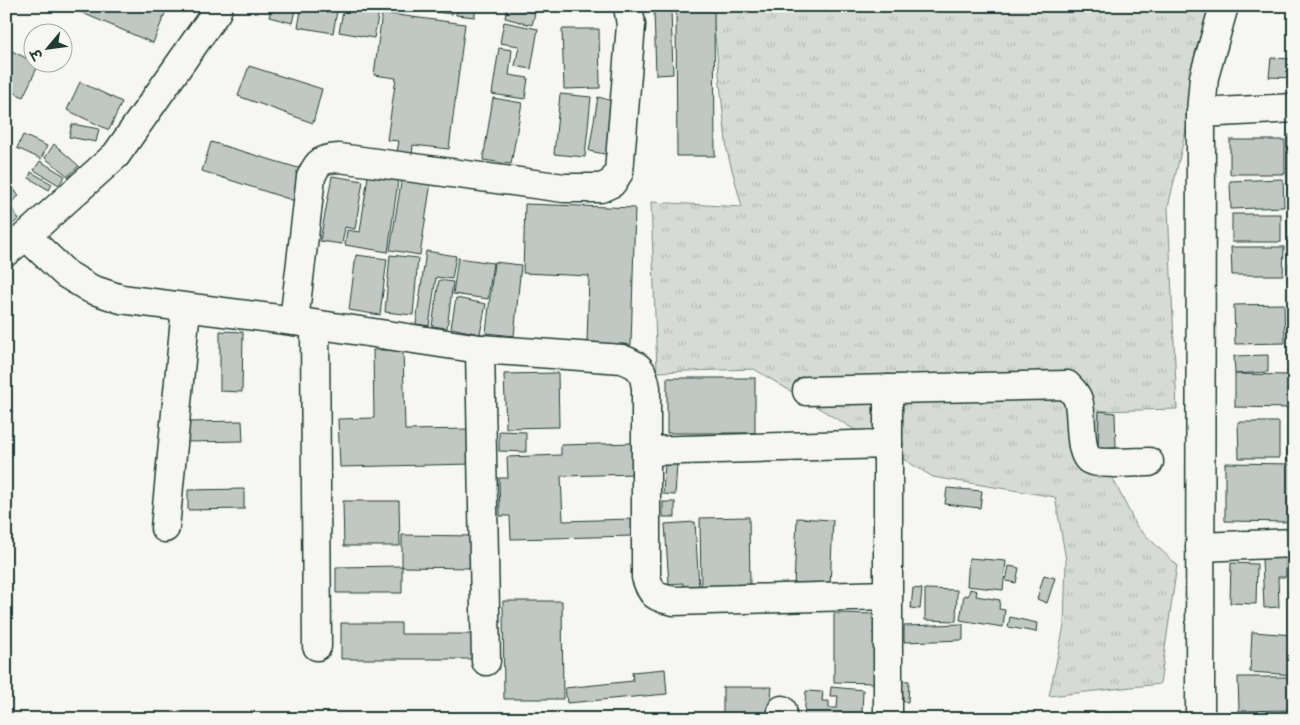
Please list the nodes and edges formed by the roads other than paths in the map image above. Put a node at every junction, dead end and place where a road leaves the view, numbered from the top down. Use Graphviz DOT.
graph roads {
  1 [pos="218,6"];
  2 [pos="628,6"];
  3 [pos="1224,6"];
  4 [pos="1294,108"];
  5 [pos="1201,113"];
  6 [pos="11,248"];
  7 [pos="186,308"];
  8 [pos="304,323"];
  9 [pos="480,349"];
  10 [pos="888,389"];
  11 [pos="807,391"];
  12 [pos="888,444"];
  13 [pos="647,451"];
  14 [pos="1149,462"];
  15 [pos="165,528"];
  16 [pos="1294,543"];
  17 [pos="1200,547"];
  18 [pos="888,595"];
  19 [pos="317,646"];
  20 [pos="486,661"];
  21 [pos="888,719"];
  22 [pos="1200,719"];
  1 -- 6 [label="street"];
  2 -- 8 [label="street"];
  3 -- 5 [label="street"];
  4 -- 5 [label="street"];
  5 -- 17 [label="street"];
  6 -- 7 [label="street"];
  7 -- 8 [label="street"];
  7 -- 15 [label="street"];
  8 -- 9 [label="street"];
  8 -- 19 [label="street"];
  9 -- 13 [label="street"];
  9 -- 20 [label="street"];
  10 -- 11 [label="street"];
  10 -- 12 [label="street"];
  10 -- 14 [label="street"];
  12 -- 13 [label="street"];
  12 -- 18 [label="street"];
  13 -- 18 [label="street"];
  16 -- 17 [label="street"];
  17 -- 22 [label="street"];
  18 -- 21 [label="street"];
}
